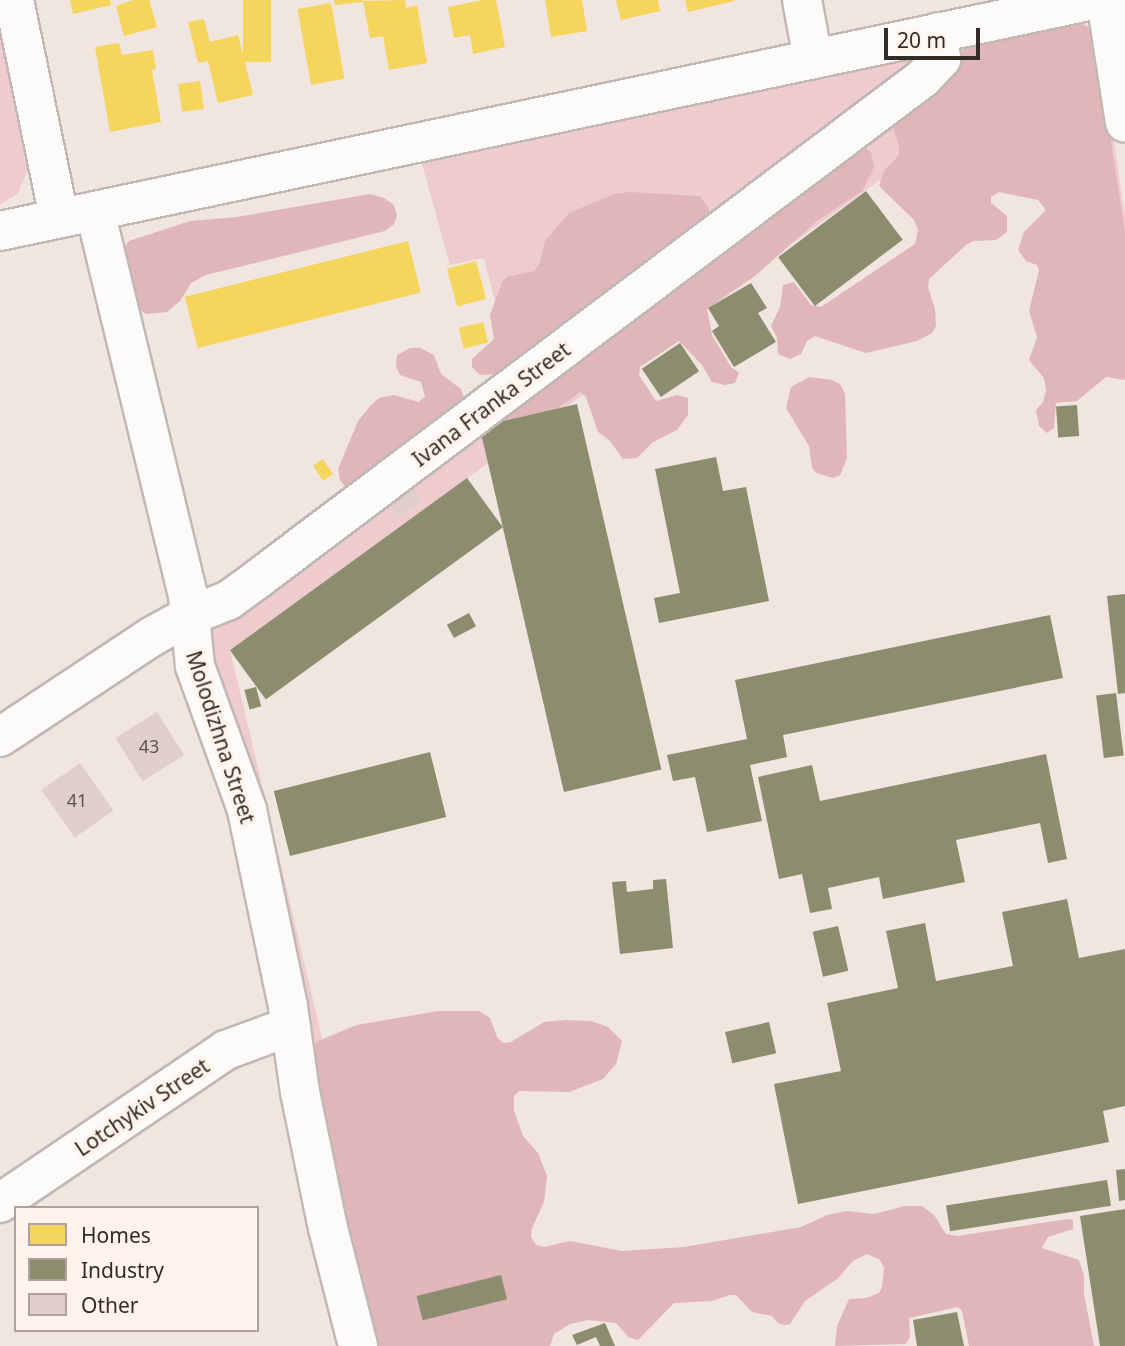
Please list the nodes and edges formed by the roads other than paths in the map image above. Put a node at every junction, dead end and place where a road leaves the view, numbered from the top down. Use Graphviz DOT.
graph roads {
  1 [pos="14,0"];
  2 [pos="802,0"];
  3 [pos="1093,0"];
  4 [pos="1106,0"];
  5 [pos="937,32"];
  6 [pos="813,59"];
  7 [pos="1125,123"];
  8 [pos="77,215"];
  9 [pos="0,230"];
  10 [pos="189,616"];
  11 [pos="0,737"];
  12 [pos="291,1026"];
  13 [pos="0,1203"];
  14 [pos="358,1346"];
  1 -- 8 [label="street, Molodizhna Street"];
  2 -- 6 [label="street"];
  3 -- 5 [label="street"];
  4 -- 7 [label="street"];
  5 -- 6 [label="street"];
  5 -- 10 [label="street, Ivana Franka Street"];
  6 -- 8 [label="street"];
  8 -- 9 [label="street"];
  8 -- 10 [label="street, Molodizhna Street"];
  10 -- 11 [label="street, Ivana Franka Street"];
  10 -- 12 [label="street, Molodizhna Street"];
  12 -- 13 [label="street, Lotchykiv Street"];
  12 -- 14 [label="street, Molodizhna Street"];
}
